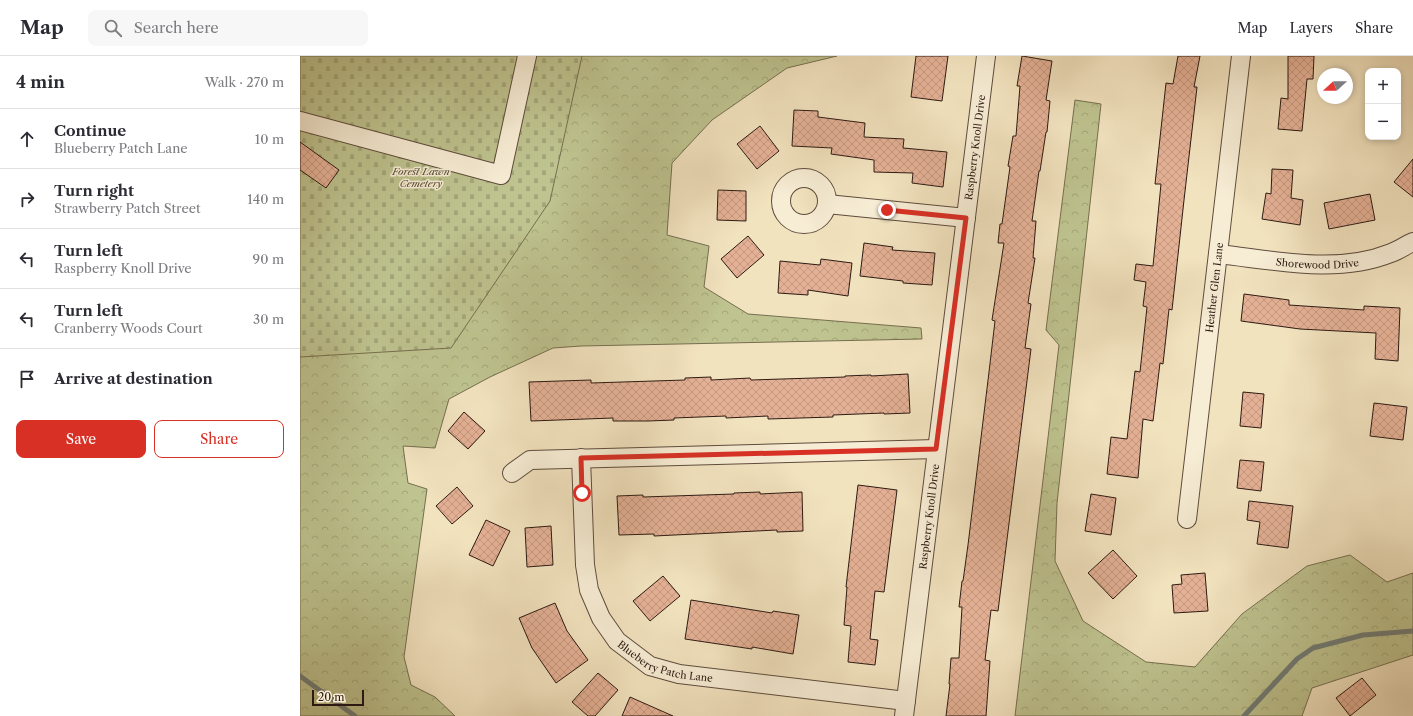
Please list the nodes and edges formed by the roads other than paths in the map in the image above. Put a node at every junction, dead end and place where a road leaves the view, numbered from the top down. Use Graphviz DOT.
graph roads {
  1 [pos="527,56"];
  2 [pos="986,56"];
  3 [pos="1241,56"];
  4 [pos="300,121"];
  5 [pos="827,204"];
  6 [pos="966,218"];
  7 [pos="1413,242"];
  8 [pos="1218,254"];
  9 [pos="936,449"];
  10 [pos="581,458"];
  11 [pos="512,473"];
  12 [pos="1187,520"];
  13 [pos="905,708"];
  1 -- 4 [label="street"];
  2 -- 6 [label="street, Raspberry Knoll Drive"];
  3 -- 8 [label="street, Heather Glen Lane"];
  5 -- 6 [label="street"];
  6 -- 9 [label="street, Raspberry Knoll Drive"];
  7 -- 8 [label="street, Shorewood Drive"];
  8 -- 12 [label="street, Heather Glen Lane"];
  9 -- 10 [label="street"];
  9 -- 13 [label="street, Raspberry Knoll Drive"];
  10 -- 11 [label="street"];
  10 -- 13 [label="street, Blueberry Patch Lane"];
}
